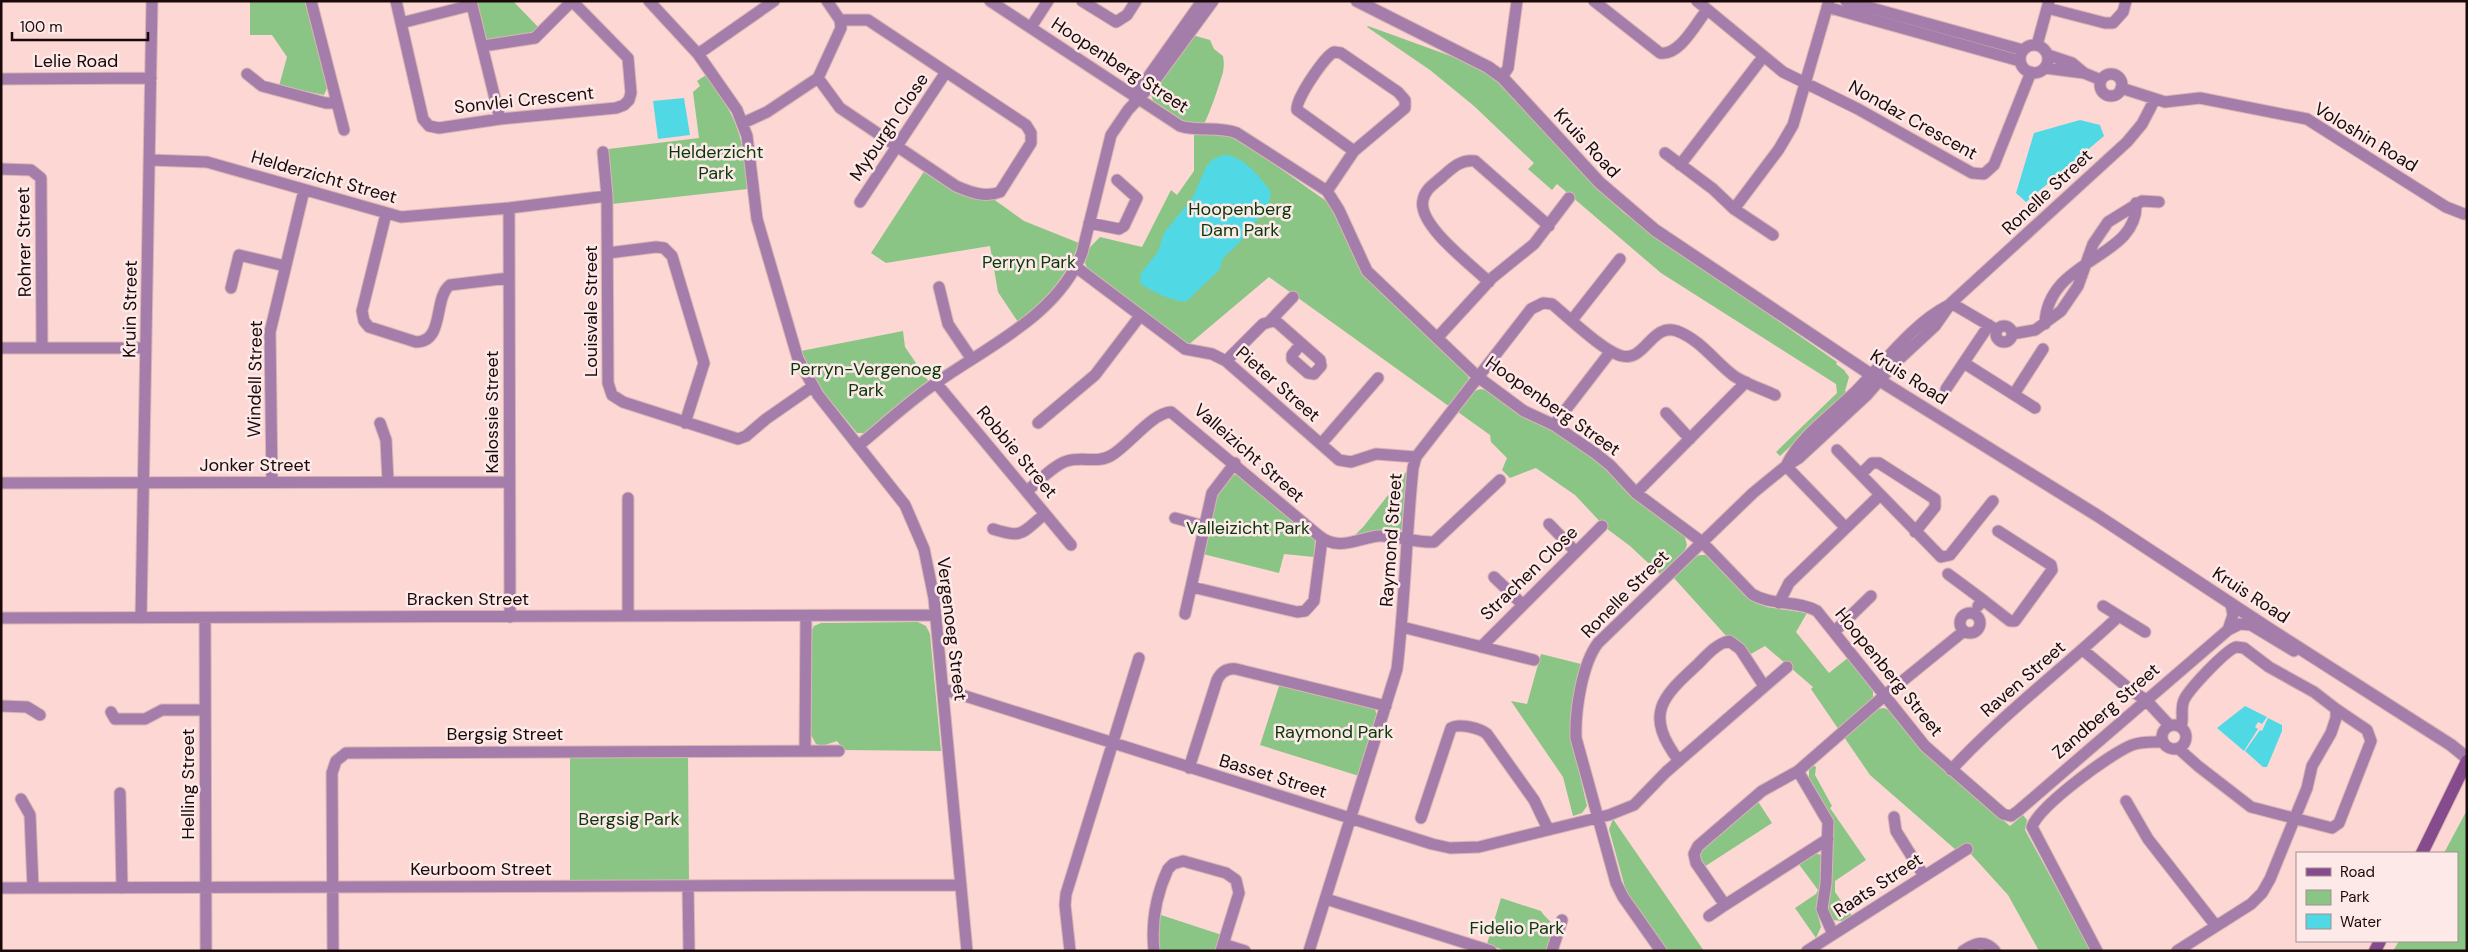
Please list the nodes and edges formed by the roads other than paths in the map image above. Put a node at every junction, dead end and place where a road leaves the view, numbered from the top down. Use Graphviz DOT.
graph roads {
  1 [pos="152,1"];
  2 [pos="311,1"];
  3 [pos="396,1"];
  4 [pos="572,1"];
  5 [pos="649,1"];
  6 [pos="774,1"];
  7 [pos="827,1"];
  8 [pos="990,1"];
  9 [pos="1048,1"];
  10 [pos="1082,1"];
  11 [pos="1136,1"];
  12 [pos="1202,1"];
  13 [pos="1213,1"];
  14 [pos="1357,1"];
  15 [pos="1517,1"];
  16 [pos="1594,1"];
  17 [pos="1697,1"];
  18 [pos="1846,1"];
  19 [pos="2126,1"];
  20 [pos="471,3"];
  21 [pos="1828,4"];
  22 [pos="2048,5"];
  23 [pos="1707,10"];
  24 [pos="840,20"];
  25 [pos="401,23"];
  26 [pos="1031,27"];
  27 [pos="2037,45"];
  28 [pos="483,46"];
  29 [pos="698,54"];
  30 [pos="2048,55"];
  31 [pos="2022,56"];
  32 [pos="1763,57"];
  33 [pos="2045,68"];
  34 [pos="946,72"];
  35 [pos="2031,72"];
  36 [pos="2084,73"];
  37 [pos="247,74"];
  38 [pos="1502,76"];
  39 [pos="151,78"];
  40 [pos="818,78"];
  41 [pos="1,79"];
  42 [pos="1806,83"];
  43 [pos="1137,98"];
  44 [pos="2155,99"];
  45 [pos="337,103"];
  46 [pos="500,119"];
  47 [pos="743,123"];
  48 [pos="344,130"];
  49 [pos="897,146"];
  50 [pos="1354,151"];
  51 [pos="603,152"];
  52 [pos="1665,153"];
  53 [pos="150,160"];
  54 [pos="1680,165"];
  55 [pos="1,169"];
  56 [pos="1117,180"];
  57 [pos="304,190"];
  58 [pos="1327,191"];
  59 [pos="608,196"];
  60 [pos="1569,198"];
  61 [pos="860,202"];
  62 [pos="2159,202"];
  63 [pos="2136,203"];
  64 [pos="509,208"];
  65 [pos="1734,209"];
  66 [pos="386,214"];
  67 [pos="2464,214"];
  68 [pos="1089,223"];
  69 [pos="1548,226"];
  70 [pos="1773,236"];
  71 [pos="608,252"];
  72 [pos="1620,259"];
  73 [pos="2086,263"];
  74 [pos="285,266"];
  75 [pos="1076,267"];
  76 [pos="509,278"];
  77 [pos="1489,282"];
  78 [pos="939,287"];
  79 [pos="231,288"];
  80 [pos="1293,296"];
  81 [pos="1951,303"];
  82 [pos="1140,316"];
  83 [pos="1572,320"];
  84 [pos="1270,321"];
  85 [pos="2045,324"];
  86 [pos="1993,328"];
  87 [pos="1437,338"];
  88 [pos="1301,344"];
  89 [pos="1,348"];
  90 [pos="42,348"];
  91 [pos="146,348"];
  92 [pos="2043,349"];
  93 [pos="1611,351"];
  94 [pos="971,358"];
  95 [pos="1226,361"];
  96 [pos="1964,363"];
  97 [pos="1478,377"];
  98 [pos="1378,378"];
  99 [pos="1875,378"];
  100 [pos="936,382"];
  101 [pos="1746,382"];
  102 [pos="812,387"];
  103 [pos="1946,389"];
  104 [pos="2014,394"];
  105 [pos="1775,395"];
  106 [pos="2035,408"];
  107 [pos="1666,413"];
  108 [pos="380,423"];
  109 [pos="685,423"];
  110 [pos="1038,423"];
  111 [pos="1554,424"];
  112 [pos="1690,439"];
  113 [pos="1321,444"];
  114 [pos="858,446"];
  115 [pos="1837,450"];
  116 [pos="1416,457"];
  117 [pos="1235,463"];
  118 [pos="1786,466"];
  119 [pos="1860,474"];
  120 [pos="1500,480"];
  121 [pos="272,482"];
  122 [pos="388,482"];
  123 [pos="509,482"];
  124 [pos="1,483"];
  125 [pos="144,483"];
  126 [pos="1027,491"];
  127 [pos="1636,493"];
  128 [pos="1880,495"];
  129 [pos="628,498"];
  130 [pos="1993,501"];
  131 [pos="1045,514"];
  132 [pos="1175,518"];
  133 [pos="1549,524"];
  134 [pos="1204,526"];
  135 [pos="1602,526"];
  136 [pos="1846,528"];
  137 [pos="993,529"];
  138 [pos="1998,531"];
  139 [pos="1916,532"];
  140 [pos="1322,539"];
  141 [pos="1406,539"];
  142 [pos="1702,542"];
  143 [pos="1071,545"];
  144 [pos="1576,552"];
  145 [pos="1948,574"];
  146 [pos="1494,577"];
  147 [pos="1192,587"];
  148 [pos="1871,596"];
  149 [pos="1983,600"];
  150 [pos="1779,603"];
  151 [pos="1522,604"];
  152 [pos="2231,604"];
  153 [pos="2103,606"];
  154 [pos="1185,614"];
  155 [pos="936,615"];
  156 [pos="628,616"];
  157 [pos="806,616"];
  158 [pos="2119,616"];
  159 [pos="510,617"];
  160 [pos="1,618"];
  161 [pos="141,618"];
  162 [pos="205,618"];
  163 [pos="1402,627"];
  164 [pos="2228,630"];
  165 [pos="1835,631"];
  166 [pos="2144,632"];
  167 [pos="1481,647"];
  168 [pos="2083,650"];
  169 [pos="1139,658"];
  170 [pos="1534,660"];
  171 [pos="1787,667"];
  172 [pos="2335,671"];
  173 [pos="1764,686"];
  174 [pos="942,689"];
  175 [pos="1884,696"];
  176 [pos="2142,701"];
  177 [pos="1,706"];
  178 [pos="1386,706"];
  179 [pos="2336,709"];
  180 [pos="205,710"];
  181 [pos="111,712"];
  182 [pos="40,715"];
  183 [pos="2169,731"];
  184 [pos="1113,745"];
  185 [pos="2179,749"];
  186 [pos="805,751"];
  187 [pos="839,751"];
  188 [pos="2467,759"];
  189 [pos="1678,760"];
  190 [pos="1189,768"];
  191 [pos="1952,770"];
  192 [pos="1798,771"];
  193 [pos="120,793"];
  194 [pos="21,799"];
  195 [pos="2126,801"];
  196 [pos="1598,816"];
  197 [pos="2007,816"];
  198 [pos="1894,817"];
  199 [pos="2294,817"];
  200 [pos="1421,818"];
  201 [pos="1351,819"];
  202 [pos="1548,829"];
  203 [pos="1828,839"];
  204 [pos="1967,849"];
  205 [pos="2422,852"];
  206 [pos="1924,876"];
  207 [pos="688,886"];
  208 [pos="961,886"];
  209 [pos="333,887"];
  210 [pos="1,888"];
  211 [pos="33,888"];
  212 [pos="122,888"];
  213 [pos="206,888"];
  214 [pos="1326,899"];
  215 [pos="1725,905"];
  216 [pos="1709,916"];
  217 [pos="1562,920"];
  218 [pos="2216,926"];
  219 [pos="1833,934"];
  220 [pos="1222,947"];
  221 [pos="206,951"];
  222 [pos="333,951"];
  223 [pos="688,951"];
  224 [pos="967,951"];
  225 [pos="1070,951"];
  226 [pos="1154,951"];
  227 [pos="1245,951"];
  228 [pos="1309,951"];
  229 [pos="1491,951"];
  230 [pos="1552,951"];
  231 [pos="1661,951"];
  232 [pos="1807,951"];
  233 [pos="1963,951"];
  234 [pos="1995,951"];
  235 [pos="2097,951"];
  236 [pos="2177,951"];
  1 -- 39 [label="street, Kruin Street"];
  2 -- 45 [label="street"];
  3 -- 25 [label="street, Sonvlei Crescent"];
  4 -- 28 [label="street"];
  4 -- 46 [label="street, Sonvlei Crescent"];
  5 -- 29 [label="street, Vergenoeg Street"];
  6 -- 29 [label="street"];
  7 -- 24 [label="street"];
  8 -- 26 [label="street, Hoopenberg Street"];
  9 -- 26 [label="street"];
  10 -- 11 [label="street"];
  12 -- 43 [label="street"];
  13 -- 43 [label="street"];
  14 -- 38 [label="street, Kruis Road"];
  15 -- 38 [label="street"];
  16 -- 23 [label="street"];
  17 -- 23 [label="street"];
  18 -- 31 [label="street"];
  19 -- 22 [label="street"];
  20 -- 25 [label="street"];
  20 -- 28 [label="street"];
  21 -- 31 [label="street"];
  21 -- 42 [label="street"];
  22 -- 27 [label="street"];
  23 -- 32 [label="street"];
  24 -- 34 [label="street"];
  24 -- 40 [label="street"];
  25 -- 46 [label="street, Sonvlei Crescent"];
  26 -- 43 [label="street, Hoopenberg Street"];
  27 -- 30 [label="street"];
  27 -- 31 [label="street"];
  28 -- 46 [label="street"];
  29 -- 47 [label="street, Vergenoeg Street"];
  30 -- 33 [label="street"];
  30 -- 36 [label="street"];
  31 -- 35 [label="street"];
  32 -- 42 [label="street"];
  32 -- 54 [label="street"];
  33 -- 35 [label="street"];
  33 -- 36 [label="street"];
  34 -- 49 [label="street, Myburgh Close"];
  34 -- 49 [label="street"];
  35 -- 42 [label="street, Nondaz Crescent"];
  36 -- 44 [label="street, Voloshin Road"];
  37 -- 45 [label="street"];
  38 -- 99 [label="street, Kruis Road"];
  39 -- 41 [label="street, Lelie Road"];
  39 -- 53 [label="street, Kruin Street"];
  40 -- 47 [label="street"];
  40 -- 49 [label="street"];
  42 -- 65 [label="street"];
  43 -- 58 [label="street, Hoopenberg Street"];
  43 -- 68 [label="street"];
  44 -- 67 [label="street, Voloshin Road"];
  44 -- 81 [label="street, Ronelle Street"];
  45 -- 48 [label="street"];
  47 -- 102 [label="street, Vergenoeg Street"];
  49 -- 61 [label="street, Myburgh Close"];
  50 -- 50 [label="street"];
  50 -- 58 [label="street"];
  51 -- 59 [label="street, Louisvale Street"];
  52 -- 54 [label="street"];
  53 -- 57 [label="street, Helderzicht Street"];
  53 -- 91 [label="street, Kruin Street"];
  54 -- 65 [label="street"];
  55 -- 90 [label="street, Rohrer Street"];
  56 -- 68 [label="street"];
  57 -- 66 [label="street, Helderzicht Street"];
  57 -- 74 [label="street, Windell Street"];
  58 -- 87 [label="street, Hoopenberg Street"];
  59 -- 64 [label="street, Helderzicht Street"];
  59 -- 71 [label="street, Louisvale Street"];
  60 -- 69 [label="street"];
  62 -- 63 [label="street"];
  63 -- 73 [label="street"];
  63 -- 73 [label="street"];
  64 -- 66 [label="street, Helderzicht Street"];
  64 -- 76 [label="street, Kalossie Street"];
  65 -- 70 [label="street"];
  66 -- 76 [label="street"];
  68 -- 75 [label="street"];
  69 -- 77 [label="street"];
  69 -- 77 [label="street"];
  71 -- 109 [label="street, Louisvale Street"];
  71 -- 109 [label="street"];
  72 -- 83 [label="street"];
  73 -- 85 [label="street"];
  73 -- 85 [label="street"];
  74 -- 79 [label="street"];
  74 -- 121 [label="street, Windell Street"];
  75 -- 82 [label="street, Pieter Street"];
  75 -- 94 [label="street"];
  76 -- 123 [label="street, Kalossie Street"];
  77 -- 87 [label="street"];
  78 -- 94 [label="street"];
  80 -- 84 [label="street"];
  81 -- 86 [label="street"];
  81 -- 99 [label="street, Ronelle Street"];
  82 -- 95 [label="street, Pieter Street"];
  82 -- 110 [label="street"];
  83 -- 93 [label="street"];
  83 -- 97 [label="street, Raymond Street"];
  84 -- 88 [label="street"];
  84 -- 95 [label="street"];
  85 -- 86 [label="street"];
  86 -- 96 [label="street"];
  87 -- 97 [label="street, Hoopenberg Street"];
  89 -- 90 [label="street"];
  90 -- 91 [label="street"];
  91 -- 125 [label="street, Kruin Street"];
  92 -- 104 [label="street"];
  93 -- 101 [label="street"];
  93 -- 111 [label="street"];
  94 -- 100 [label="street"];
  95 -- 113 [label="street, Pieter Street"];
  96 -- 103 [label="street"];
  96 -- 104 [label="street"];
  97 -- 111 [label="street, Hoopenberg Street"];
  97 -- 116 [label="street, Raymond Street"];
  98 -- 113 [label="street"];
  99 -- 118 [label="street, Ronelle Street"];
  99 -- 152 [label="street, Kruis Road"];
  100 -- 114 [label="street"];
  100 -- 126 [label="street, Robbie Street"];
  101 -- 105 [label="street"];
  101 -- 112 [label="street"];
  102 -- 109 [label="street, Louisvale Street"];
  102 -- 114 [label="street, Vergenoeg Street"];
  104 -- 106 [label="street"];
  107 -- 112 [label="street"];
  108 -- 122 [label="street"];
  111 -- 127 [label="street, Hoopenberg Street"];
  112 -- 127 [label="street"];
  113 -- 116 [label="street, Pieter Street"];
  114 -- 155 [label="street, Vergenoeg Street"];
  115 -- 119 [label="street"];
  116 -- 141 [label="street, Raymond Street"];
  117 -- 126 [label="street, Valleizicht Street"];
  117 -- 134 [label="street"];
  117 -- 140 [label="street, Valleizicht Street"];
  118 -- 136 [label="street"];
  118 -- 142 [label="street, Ronelle Street"];
  119 -- 128 [label="street"];
  119 -- 139 [label="street"];
  120 -- 141 [label="street, Valleizicht Street"];
  121 -- 122 [label="street, Jonker Street"];
  121 -- 125 [label="street, Jonker Street"];
  122 -- 123 [label="street, Jonker Street"];
  123 -- 159 [label="street, Kalossie Street"];
  124 -- 125 [label="street, Jonker Street"];
  125 -- 161 [label="street, Kruin Street"];
  126 -- 131 [label="street, Robbie Street"];
  127 -- 142 [label="street, Hoopenberg Street"];
  128 -- 136 [label="street"];
  128 -- 139 [label="street"];
  129 -- 156 [label="street"];
  130 -- 139 [label="street"];
  131 -- 137 [label="street"];
  131 -- 143 [label="street, Robbie Street"];
  132 -- 134 [label="street"];
  133 -- 144 [label="street"];
  134 -- 147 [label="street"];
  135 -- 144 [label="street, Strachen Close"];
  136 -- 150 [label="street"];
  138 -- 149 [label="street"];
  140 -- 141 [label="street, Valleizicht Street"];
  140 -- 147 [label="street"];
  141 -- 163 [label="street, Raymond Street"];
  142 -- 150 [label="street, Hoopenberg Street"];
  142 -- 196 [label="street, Ronelle Street"];
  144 -- 151 [label="street, Strachen Close"];
  145 -- 149 [label="street"];
  146 -- 151 [label="street"];
  147 -- 154 [label="street"];
  148 -- 165 [label="street"];
  149 -- 175 [label="street"];
  150 -- 165 [label="street, Hoopenberg Street"];
  151 -- 167 [label="street, Strachen Close"];
  152 -- 164 [label="street"];
  152 -- 172 [label="street, Kruis Road"];
  153 -- 158 [label="street"];
  155 -- 157 [label="street, Bracken Street"];
  155 -- 174 [label="street, Vergenoeg Street"];
  156 -- 157 [label="street, Bracken Street"];
  156 -- 159 [label="street, Bracken Street"];
  157 -- 186 [label="street"];
  158 -- 166 [label="street"];
  158 -- 168 [label="street, Raven Street"];
  159 -- 162 [label="street, Bracken Street"];
  160 -- 161 [label="street, Bracken Street"];
  161 -- 162 [label="street, Bracken Street"];
  162 -- 180 [label="street, Helling Street"];
  163 -- 167 [label="street"];
  163 -- 178 [label="street, Raymond Street"];
  164 -- 172 [label="street, Zandberg Street"];
  164 -- 176 [label="street, Zandberg Street"];
  165 -- 175 [label="street, Hoopenberg Street"];
  167 -- 170 [label="street"];
  168 -- 176 [label="street"];
  168 -- 191 [label="street, Raven Street"];
  169 -- 184 [label="street"];
  171 -- 173 [label="street, Basset Street"];
  172 -- 188 [label="street, Kruis Road"];
  173 -- 189 [label="street, Basset Street"];
  173 -- 189 [label="street"];
  174 -- 184 [label="street, Basset Street"];
  174 -- 208 [label="street, Vergenoeg Street"];
  175 -- 191 [label="street, Hoopenberg Street"];
  175 -- 192 [label="street"];
  176 -- 183 [label="street"];
  176 -- 197 [label="street, Zandberg Street"];
  177 -- 182 [label="street"];
  178 -- 190 [label="street"];
  178 -- 201 [label="street, Raymond Street"];
  179 -- 183 [label="street"];
  179 -- 199 [label="street"];
  179 -- 199 [label="street"];
  180 -- 181 [label="street"];
  180 -- 213 [label="street, Helling Street"];
  183 -- 185 [label="street"];
  183 -- 185 [label="street"];
  183 -- 235 [label="street"];
  184 -- 190 [label="street, Basset Street"];
  184 -- 225 [label="street"];
  185 -- 199 [label="street"];
  186 -- 187 [label="street, Bergsig Street"];
  186 -- 209 [label="street, Bergsig Street"];
  188 -- 205 [label="main road"];
  189 -- 196 [label="street, Basset Street"];
  190 -- 201 [label="street, Basset Street"];
  191 -- 197 [label="street, Hoopenberg Street"];
  192 -- 203 [label="street"];
  192 -- 215 [label="street"];
  193 -- 212 [label="street"];
  194 -- 211 [label="street"];
  195 -- 218 [label="street"];
  196 -- 202 [label="street, Basset Street"];
  196 -- 231 [label="street, Ronelle Street"];
  198 -- 206 [label="street"];
  199 -- 218 [label="street"];
  200 -- 202 [label="street"];
  201 -- 202 [label="street, Basset Street"];
  201 -- 214 [label="street, Raymond Street"];
  203 -- 215 [label="street"];
  203 -- 219 [label="street"];
  204 -- 206 [label="street, Raats Street"];
  206 -- 219 [label="street, Raats Street"];
  207 -- 208 [label="street, Keurboom Street"];
  207 -- 209 [label="street, Keurboom Street"];
  207 -- 223 [label="street"];
  208 -- 224 [label="street, Vergenoeg Street"];
  209 -- 213 [label="street, Keurboom Street"];
  209 -- 222 [label="street, Bergsig Street"];
  210 -- 211 [label="street, Keurboom Street"];
  211 -- 212 [label="street, Keurboom Street"];
  212 -- 213 [label="street, Keurboom Street"];
  213 -- 221 [label="street, Helling Street"];
  214 -- 228 [label="street, Raymond Street"];
  214 -- 229 [label="street"];
  215 -- 216 [label="street"];
  217 -- 230 [label="street"];
  218 -- 236 [label="street"];
  219 -- 232 [label="street, Raats Street"];
  220 -- 226 [label="street"];
  220 -- 227 [label="street"];
  233 -- 234 [label="street"];
}
